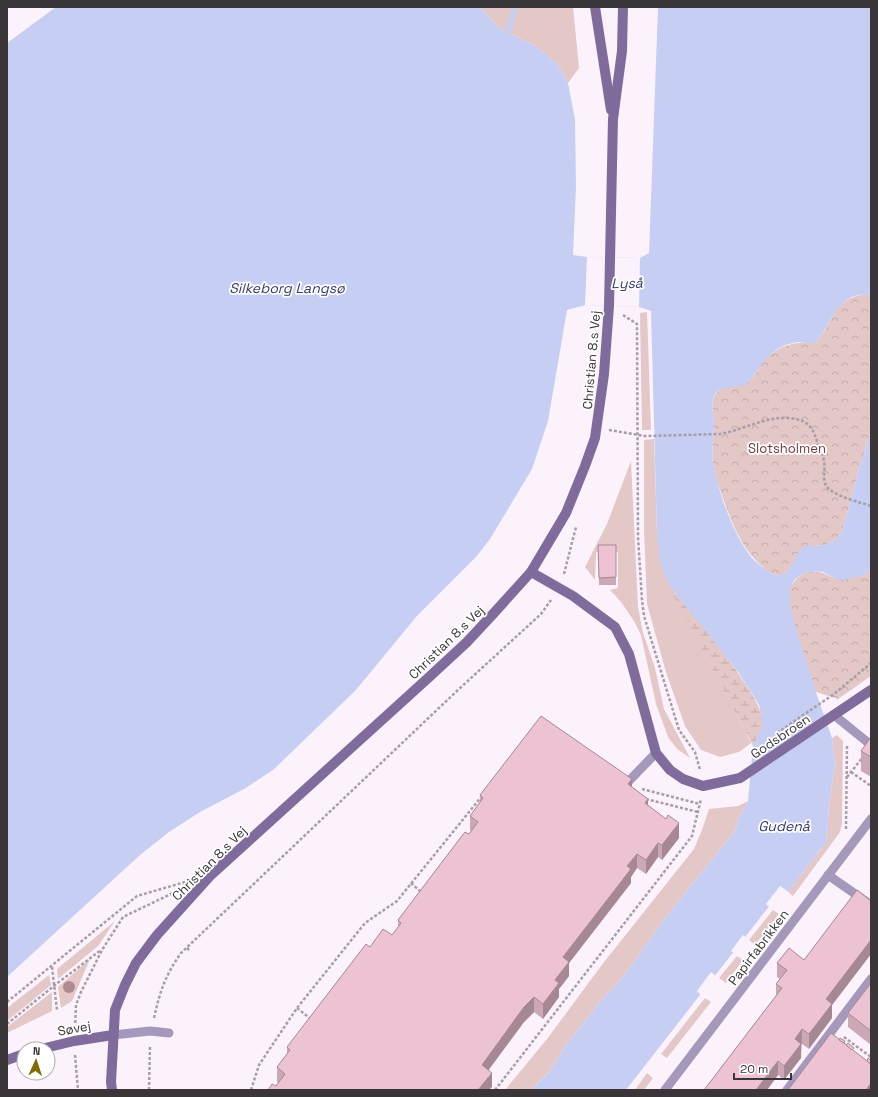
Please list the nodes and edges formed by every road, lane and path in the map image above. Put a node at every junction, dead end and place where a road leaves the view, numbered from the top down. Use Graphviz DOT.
graph roads {
  1 [pos="595,7"];
  2 [pos="623,7"];
  3 [pos="612,119"];
  4 [pos="609,306"];
  5 [pos="597,428"];
  6 [pos="638,435"];
  7 [pos="871,506"];
  8 [pos="531,572"];
  9 [pos="560,588"];
  10 [pos="871,662"];
  11 [pos="871,690"];
  12 [pos="834,715"];
  13 [pos="847,725"];
  14 [pos="771,738"];
  15 [pos="869,748"];
  16 [pos="656,753"];
  17 [pos="699,765"];
  18 [pos="851,772"];
  19 [pos="847,777"];
  20 [pos="624,786"];
  21 [pos="703,786"];
  22 [pos="871,786"];
  23 [pos="486,790"];
  24 [pos="645,799"];
  25 [pos="700,804"];
  26 [pos="698,812"];
  27 [pos="871,819"];
  28 [pos="846,831"];
  29 [pos="211,875"];
  30 [pos="828,875"];
  31 [pos="411,883"];
  32 [pos="177,891"];
  33 [pos="426,895"];
  34 [pos="871,905"];
  35 [pos="187,948"];
  36 [pos="102,950"];
  37 [pos="190,951"];
  38 [pos="52,966"];
  39 [pos="871,979"];
  40 [pos="55,985"];
  41 [pos="7,1002"];
  42 [pos="297,1008"];
  43 [pos="57,1010"];
  44 [pos="314,1022"];
  45 [pos="7,1024"];
  46 [pos="834,1029"];
  47 [pos="150,1031"];
  48 [pos="169,1033"];
  49 [pos="113,1035"];
  50 [pos="74,1041"];
  51 [pos="56,1045"];
  52 [pos="871,1057"];
  53 [pos="78,1090"];
  54 [pos="112,1090"];
  55 [pos="149,1090"];
  56 [pos="251,1090"];
  57 [pos="495,1090"];
  58 [pos="665,1090"];
  59 [pos="787,1090"];
  1 -- 3 [label="street, Christian 8.s Vej"];
  2 -- 3 [label="street, Christian 8.s Vej"];
  3 -- 4 [label="street, Christian 8.s Vej"];
  4 -- 5 [label="street, Christian 8.s Vej"];
  4 -- 6 [label="path"];
  5 -- 6 [label="path"];
  5 -- 8 [label="street, Christian 8.s Vej"];
  6 -- 7 [label="path"];
  6 -- 17 [label="path"];
  8 -- 9 [label="street"];
  8 -- 29 [label="street, Christian 8.s Vej"];
  9 -- 16 [label="street"];
  9 -- 35 [label="path"];
  10 -- 14 [label="path"];
  11 -- 12 [label="street"];
  12 -- 13 [label="lane"];
  12 -- 21 [label="street, Godsbroen"];
  13 -- 15 [label="lane"];
  13 -- 19 [label="path"];
  15 -- 18 [label="path"];
  16 -- 20 [label="lane"];
  16 -- 21 [label="street"];
  18 -- 19 [label="path"];
  18 -- 22 [label="path"];
  19 -- 28 [label="path"];
  20 -- 25 [label="path"];
  21 -- 25 [label="path"];
  23 -- 31 [label="path"];
  24 -- 26 [label="path"];
  25 -- 26 [label="path"];
  26 -- 57 [label="path"];
  27 -- 30 [label="lane, Papirfabrikken"];
  29 -- 38 [label="path"];
  29 -- 49 [label="street, Christian 8.s Vej"];
  30 -- 34 [label="lane"];
  30 -- 58 [label="lane, Papirfabrikken"];
  31 -- 33 [label="path"];
  31 -- 42 [label="path"];
  32 -- 36 [label="path"];
  35 -- 37 [label="path"];
  35 -- 47 [label="path"];
  36 -- 40 [label="path"];
  36 -- 50 [label="path"];
  38 -- 40 [label="path"];
  38 -- 41 [label="path"];
  39 -- 46 [label="lane"];
  40 -- 43 [label="path"];
  40 -- 45 [label="path"];
  42 -- 44 [label="path"];
  42 -- 56 [label="path"];
  46 -- 52 [label="path"];
  46 -- 59 [label="lane"];
  47 -- 48 [label="lane"];
  47 -- 49 [label="lane"];
  47 -- 55 [label="path"];
  49 -- 50 [label="street, Søvej"];
  49 -- 54 [label="street, Christian 8.s Vej"];
  50 -- 51 [label="street, Søvej"];
  50 -- 53 [label="path"];
}
